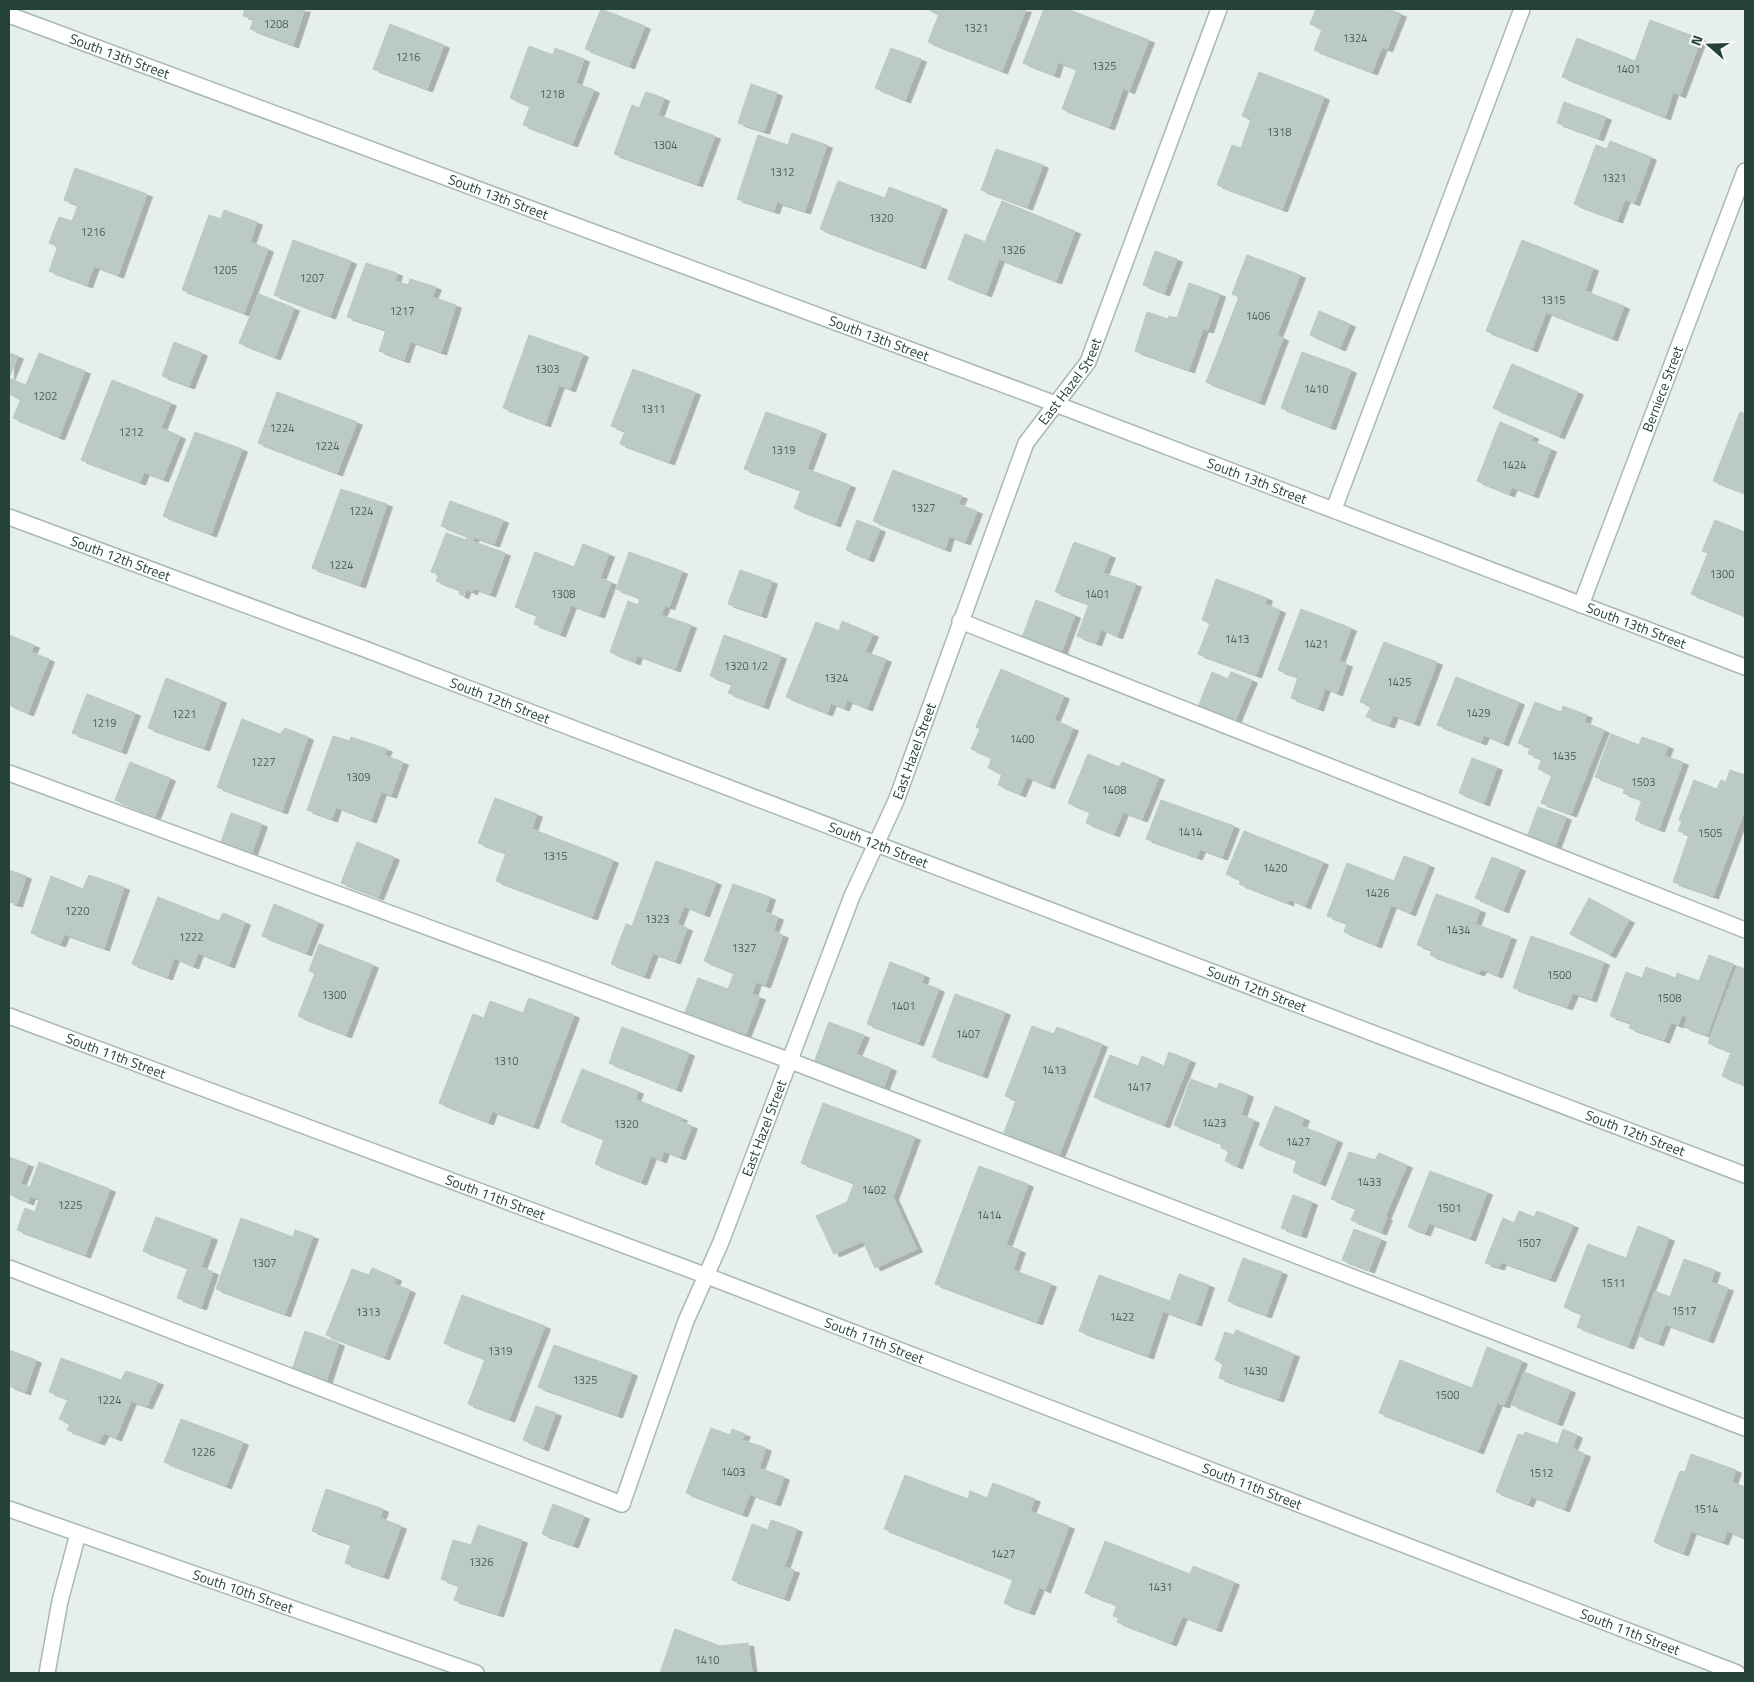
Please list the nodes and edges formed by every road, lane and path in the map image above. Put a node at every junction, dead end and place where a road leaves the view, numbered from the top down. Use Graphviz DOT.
graph roads {
  1 [pos="1218,9"];
  2 [pos="1522,9"];
  3 [pos="9,15"];
  4 [pos="1745,171"];
  5 [pos="1055,405"];
  6 [pos="1334,509"];
  7 [pos="9,517"];
  8 [pos="1581,605"];
  9 [pos="960,621"];
  10 [pos="1745,667"];
  11 [pos="9,773"];
  12 [pos="876,845"];
  13 [pos="1745,930"];
  14 [pos="9,1016"];
  15 [pos="788,1060"];
  16 [pos="1745,1175"];
  17 [pos="9,1268"];
  18 [pos="707,1276"];
  19 [pos="1745,1428"];
  20 [pos="9,1509"];
  21 [pos="78,1534"];
  22 [pos="47,1673"];
  23 [pos="476,1673"];
  24 [pos="1737,1673"];
  1 -- 5 [label="street, East Hazel Street"];
  2 -- 6 [label="street"];
  3 -- 5 [label="street, South 13th Street"];
  4 -- 8 [label="street, Berniece Street"];
  5 -- 6 [label="street, South 13th Street"];
  5 -- 9 [label="street, East Hazel Street"];
  6 -- 8 [label="street, South 13th Street"];
  7 -- 12 [label="street, South 12th Street"];
  8 -- 10 [label="street, South 13th Street"];
  9 -- 12 [label="street, East Hazel Street"];
  9 -- 13 [label="street"];
  11 -- 15 [label="street"];
  12 -- 15 [label="street, East Hazel Street"];
  12 -- 16 [label="street, South 12th Street"];
  14 -- 18 [label="street, South 11th Street"];
  15 -- 18 [label="street, East Hazel Street"];
  15 -- 19 [label="street"];
  17 -- 18 [label="street, East Hazel Street"];
  18 -- 24 [label="street, South 11th Street"];
  20 -- 21 [label="street, South 10th Street"];
  21 -- 22 [label="street"];
  21 -- 23 [label="street, South 10th Street"];
}
